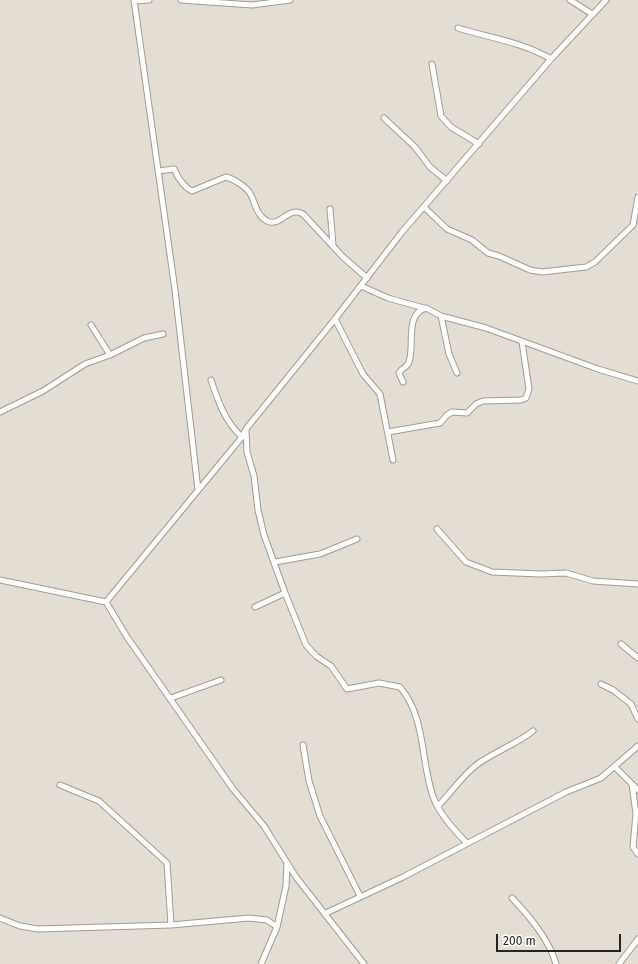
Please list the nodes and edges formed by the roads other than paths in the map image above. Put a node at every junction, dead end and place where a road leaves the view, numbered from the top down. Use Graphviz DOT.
graph roads {
  1 [pos="134,0"];
  2 [pos="149,0"];
  3 [pos="181,0"];
  4 [pos="290,0"];
  5 [pos="570,0"];
  6 [pos="606,0"];
  7 [pos="592,14"];
  8 [pos="458,28"];
  9 [pos="551,59"];
  10 [pos="432,64"];
  11 [pos="384,118"];
  12 [pos="480,144"];
  13 [pos="158,171"];
  14 [pos="447,181"];
  15 [pos="638,197"];
  16 [pos="424,207"];
  17 [pos="330,209"];
  18 [pos="333,245"];
  19 [pos="367,278"];
  20 [pos="361,286"];
  21 [pos="424,308"];
  22 [pos="441,316"];
  23 [pos="336,319"];
  24 [pos="91,325"];
  25 [pos="163,334"];
  26 [pos="522,342"];
  27 [pos="110,355"];
  28 [pos="457,373"];
  29 [pos="211,380"];
  30 [pos="638,381"];
  31 [pos="403,382"];
  32 [pos="0,412"];
  33 [pos="246,428"];
  34 [pos="388,432"];
  35 [pos="242,437"];
  36 [pos="393,460"];
  37 [pos="198,490"];
  38 [pos="437,529"];
  39 [pos="357,539"];
  40 [pos="275,562"];
  41 [pos="0,580"];
  42 [pos="638,584"];
  43 [pos="286,593"];
  44 [pos="106,602"];
  45 [pos="255,607"];
  46 [pos="621,644"];
  47 [pos="638,658"];
  48 [pos="221,680"];
  49 [pos="601,684"];
  50 [pos="171,698"];
  51 [pos="638,719"];
  52 [pos="533,731"];
  53 [pos="303,745"];
  54 [pos="638,746"];
  55 [pos="615,767"];
  56 [pos="632,784"];
  57 [pos="60,785"];
  58 [pos="638,790"];
  59 [pos="438,806"];
  60 [pos="467,843"];
  61 [pos="638,854"];
  62 [pos="287,862"];
  63 [pos="360,896"];
  64 [pos="512,898"];
  65 [pos="326,913"];
  66 [pos="0,918"];
  67 [pos="171,925"];
  68 [pos="277,927"];
  69 [pos="638,939"];
  70 [pos="261,964"];
  71 [pos="364,964"];
  72 [pos="556,964"];
  73 [pos="620,964"];
  1 -- 2 [label="street"];
  1 -- 13 [label="street"];
  3 -- 4 [label="street"];
  5 -- 7 [label="street"];
  6 -- 7 [label="street"];
  7 -- 9 [label="street"];
  8 -- 9 [label="street"];
  9 -- 12 [label="street"];
  10 -- 12 [label="street"];
  11 -- 14 [label="street"];
  12 -- 14 [label="street"];
  13 -- 18 [label="street"];
  13 -- 37 [label="street"];
  14 -- 16 [label="street"];
  15 -- 16 [label="street"];
  16 -- 19 [label="street"];
  17 -- 18 [label="street"];
  18 -- 19 [label="street"];
  19 -- 20 [label="street"];
  20 -- 21 [label="street"];
  20 -- 23 [label="street"];
  21 -- 22 [label="street"];
  21 -- 31 [label="street"];
  22 -- 26 [label="street"];
  22 -- 28 [label="street"];
  23 -- 33 [label="street"];
  23 -- 34 [label="street"];
  24 -- 27 [label="street"];
  25 -- 27 [label="street"];
  26 -- 30 [label="street"];
  26 -- 34 [label="street"];
  27 -- 32 [label="street"];
  29 -- 35 [label="street"];
  33 -- 35 [label="street"];
  33 -- 40 [label="street"];
  34 -- 36 [label="street"];
  35 -- 37 [label="street"];
  37 -- 44 [label="street"];
  38 -- 42 [label="street"];
  39 -- 40 [label="street"];
  40 -- 43 [label="street"];
  41 -- 44 [label="street"];
  43 -- 45 [label="street"];
  43 -- 59 [label="street"];
  44 -- 50 [label="street"];
  46 -- 47 [label="street"];
  48 -- 50 [label="street"];
  49 -- 51 [label="street"];
  50 -- 62 [label="street"];
  52 -- 59 [label="street"];
  53 -- 63 [label="street"];
  54 -- 55 [label="street"];
  55 -- 56 [label="street"];
  55 -- 60 [label="street"];
  56 -- 58 [label="street"];
  56 -- 61 [label="street"];
  57 -- 67 [label="street"];
  59 -- 60 [label="street"];
  60 -- 63 [label="street"];
  62 -- 65 [label="street"];
  62 -- 68 [label="street"];
  63 -- 65 [label="street"];
  64 -- 72 [label="street"];
  65 -- 71 [label="street"];
  66 -- 67 [label="street"];
  67 -- 68 [label="street"];
  68 -- 70 [label="street"];
  69 -- 73 [label="street"];
}
